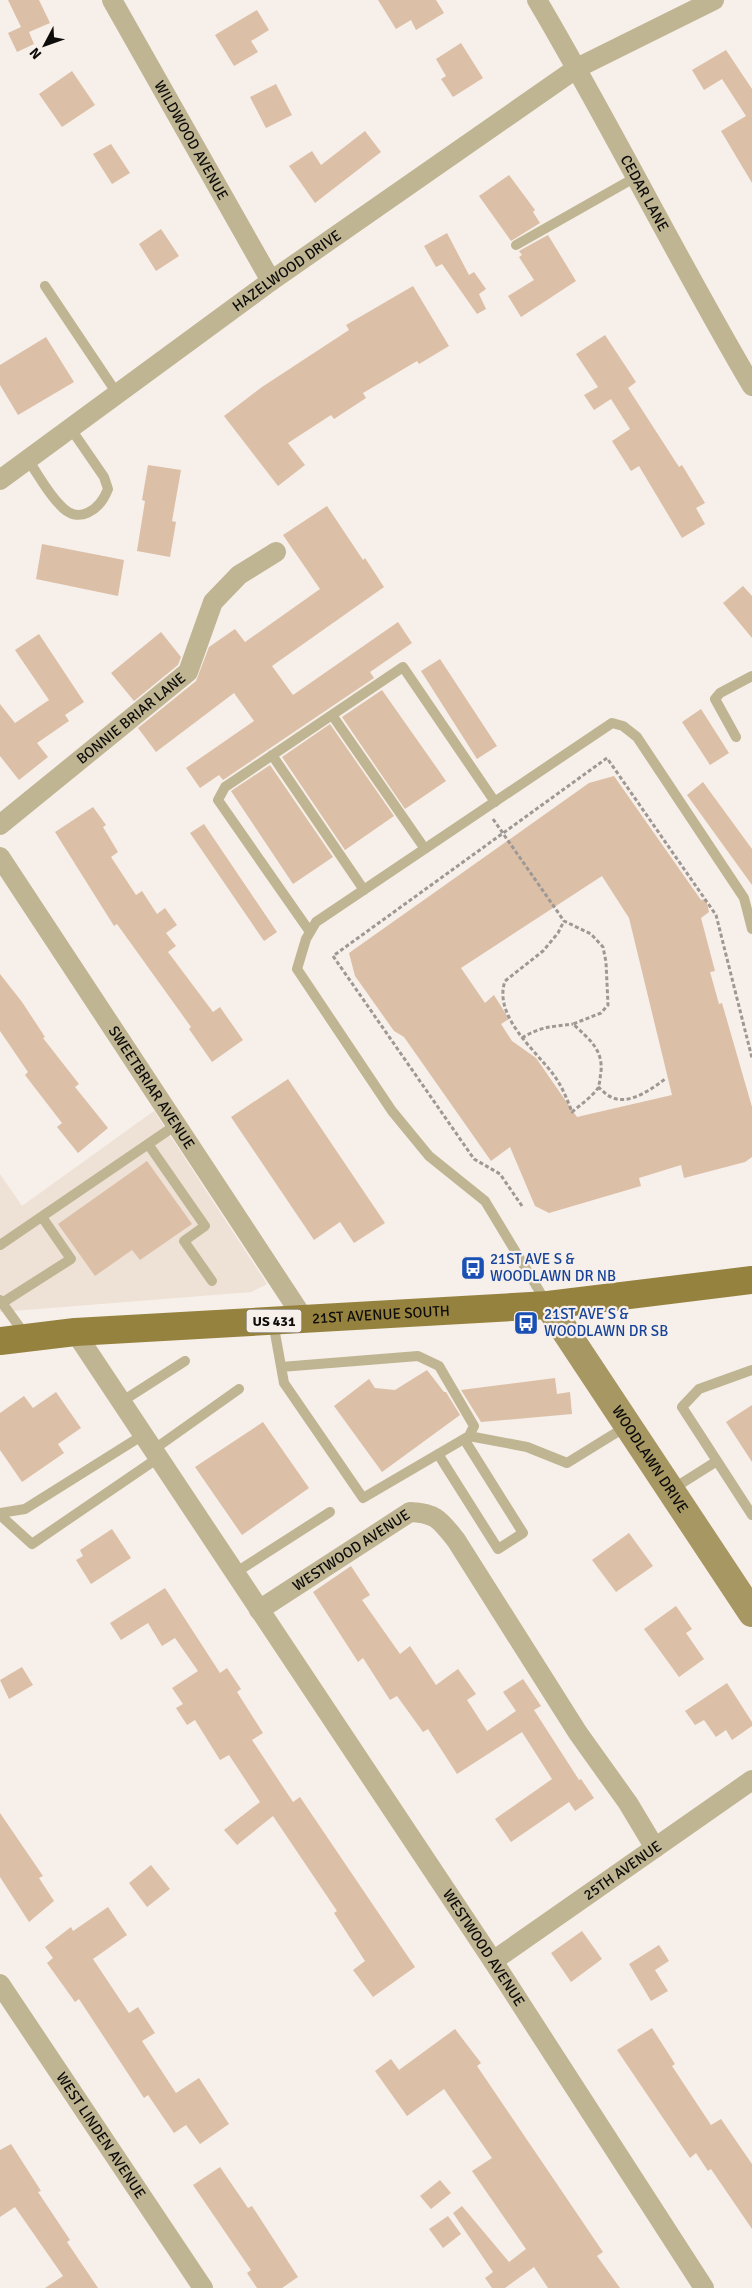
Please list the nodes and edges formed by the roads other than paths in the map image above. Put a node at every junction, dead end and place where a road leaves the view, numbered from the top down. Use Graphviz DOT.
graph roads {
  1 [pos="112,0"];
  2 [pos="537,0"];
  3 [pos="714,0"];
  4 [pos="577,68"];
  5 [pos="636,177"];
  6 [pos="516,245"];
  7 [pos="271,282"];
  8 [pos="45,286"];
  9 [pos="752,386"];
  10 [pos="118,395"];
  11 [pos="71,429"];
  12 [pos="28,460"];
  13 [pos="0,480"];
  14 [pos="276,552"];
  15 [pos="752,676"];
  16 [pos="332,715"];
  17 [pos="736,737"];
  18 [pos="272,755"];
  19 [pos="495,802"];
  20 [pos="0,825"];
  21 [pos="425,849"];
  22 [pos="0,857"];
  23 [pos="364,890"];
  24 [pos="752,929"];
  25 [pos="310,932"];
  26 [pos="176,1125"];
  27 [pos="148,1144"];
  28 [pos="42,1216"];
  29 [pos="0,1245"];
  30 [pos="745,1279"];
  31 [pos="212,1281"];
  32 [pos="1,1302"];
  33 [pos="548,1305"];
  34 [pos="304,1319"];
  35 [pos="273,1321"];
  36 [pos="75,1332"];
  37 [pos="27,1337"];
  38 [pos="0,1341"];
  39 [pos="185,1362"];
  40 [pos="281,1367"];
  41 [pos="752,1370"];
  42 [pos="239,1388"];
  43 [pos="121,1402"];
  44 [pos="628,1426"];
  45 [pos="467,1438"];
  46 [pos="151,1448"];
  47 [pos="438,1454"];
  48 [pos="717,1461"];
  49 [pos="670,1490"];
  50 [pos="330,1512"];
  51 [pos="0,1514"];
  52 [pos="752,1515"];
  53 [pos="235,1573"];
  54 [pos="259,1610"];
  55 [pos="752,1613"];
  56 [pos="752,1780"];
  57 [pos="655,1848"];
  58 [pos="493,1961"];
  59 [pos="0,1984"];
  60 [pos="201,2288"];
  61 [pos="704,2288"];
  1 -- 7 [label="street, WILDWOOD AVENUE"];
  2 -- 4 [label="street, CEDAR LANE"];
  3 -- 4 [label="street, HAZELWOOD DRIVE"];
  4 -- 5 [label="street, CEDAR LANE"];
  4 -- 7 [label="street, HAZELWOOD DRIVE"];
  5 -- 6 [label="lane"];
  5 -- 9 [label="street, CEDAR LANE"];
  7 -- 10 [label="street, HAZELWOOD DRIVE"];
  8 -- 10 [label="lane"];
  10 -- 11 [label="street, HAZELWOOD DRIVE"];
  11 -- 12 [label="street, HAZELWOOD DRIVE"];
  11 -- 12 [label="lane"];
  12 -- 13 [label="street, HAZELWOOD DRIVE"];
  14 -- 20 [label="street, BONNIE BRIAR LANE"];
  15 -- 17 [label="lane"];
  16 -- 18 [label="lane"];
  16 -- 19 [label="lane"];
  16 -- 21 [label="lane"];
  18 -- 23 [label="lane"];
  18 -- 25 [label="lane"];
  19 -- 21 [label="lane"];
  19 -- 24 [label="lane"];
  21 -- 23 [label="lane"];
  22 -- 26 [label="street, SWEETBRIAR AVENUE"];
  23 -- 25 [label="lane"];
  25 -- 33 [label="lane"];
  26 -- 27 [label="lane"];
  26 -- 34 [label="street, SWEETBRIAR AVENUE"];
  27 -- 28 [label="lane"];
  27 -- 31 [label="lane"];
  28 -- 29 [label="lane"];
  28 -- 32 [label="lane"];
  30 -- 33 [label="main road, 21ST AVENUE SOUTH / US 431"];
  32 -- 37 [label="lane"];
  33 -- 34 [label="main road, 21ST AVENUE SOUTH / US 431"];
  33 -- 44 [label="main road, WOODLAWN DRIVE"];
  34 -- 35 [label="main road, 21ST AVENUE SOUTH / US 431"];
  35 -- 36 [label="main road, 21ST AVENUE SOUTH / US 431"];
  35 -- 40 [label="lane"];
  36 -- 37 [label="main road, 21ST AVENUE SOUTH / US 431"];
  36 -- 43 [label="street, WESTWOOD AVENUE"];
  37 -- 38 [label="main road, 21ST AVENUE SOUTH / US 431"];
  39 -- 43 [label="lane"];
  40 -- 45 [label="lane"];
  40 -- 47 [label="lane"];
  41 -- 48 [label="lane"];
  42 -- 46 [label="lane"];
  43 -- 46 [label="street, WESTWOOD AVENUE"];
  44 -- 45 [label="lane"];
  44 -- 49 [label="main road, WOODLAWN DRIVE"];
  45 -- 47 [label="lane"];
  45 -- 47 [label="lane"];
  46 -- 51 [label="lane"];
  46 -- 51 [label="lane"];
  46 -- 53 [label="street, WESTWOOD AVENUE"];
  48 -- 49 [label="lane"];
  48 -- 52 [label="lane"];
  49 -- 55 [label="main road, WOODLAWN DRIVE"];
  50 -- 53 [label="lane"];
  53 -- 54 [label="street, WESTWOOD AVENUE"];
  54 -- 57 [label="street, WESTWOOD AVENUE"];
  54 -- 58 [label="street, WESTWOOD AVENUE"];
  56 -- 57 [label="street, 25TH AVENUE"];
  57 -- 58 [label="street, 25TH AVENUE"];
  58 -- 61 [label="street, WESTWOOD AVENUE"];
  59 -- 60 [label="street, WEST LINDEN AVENUE"];
}
